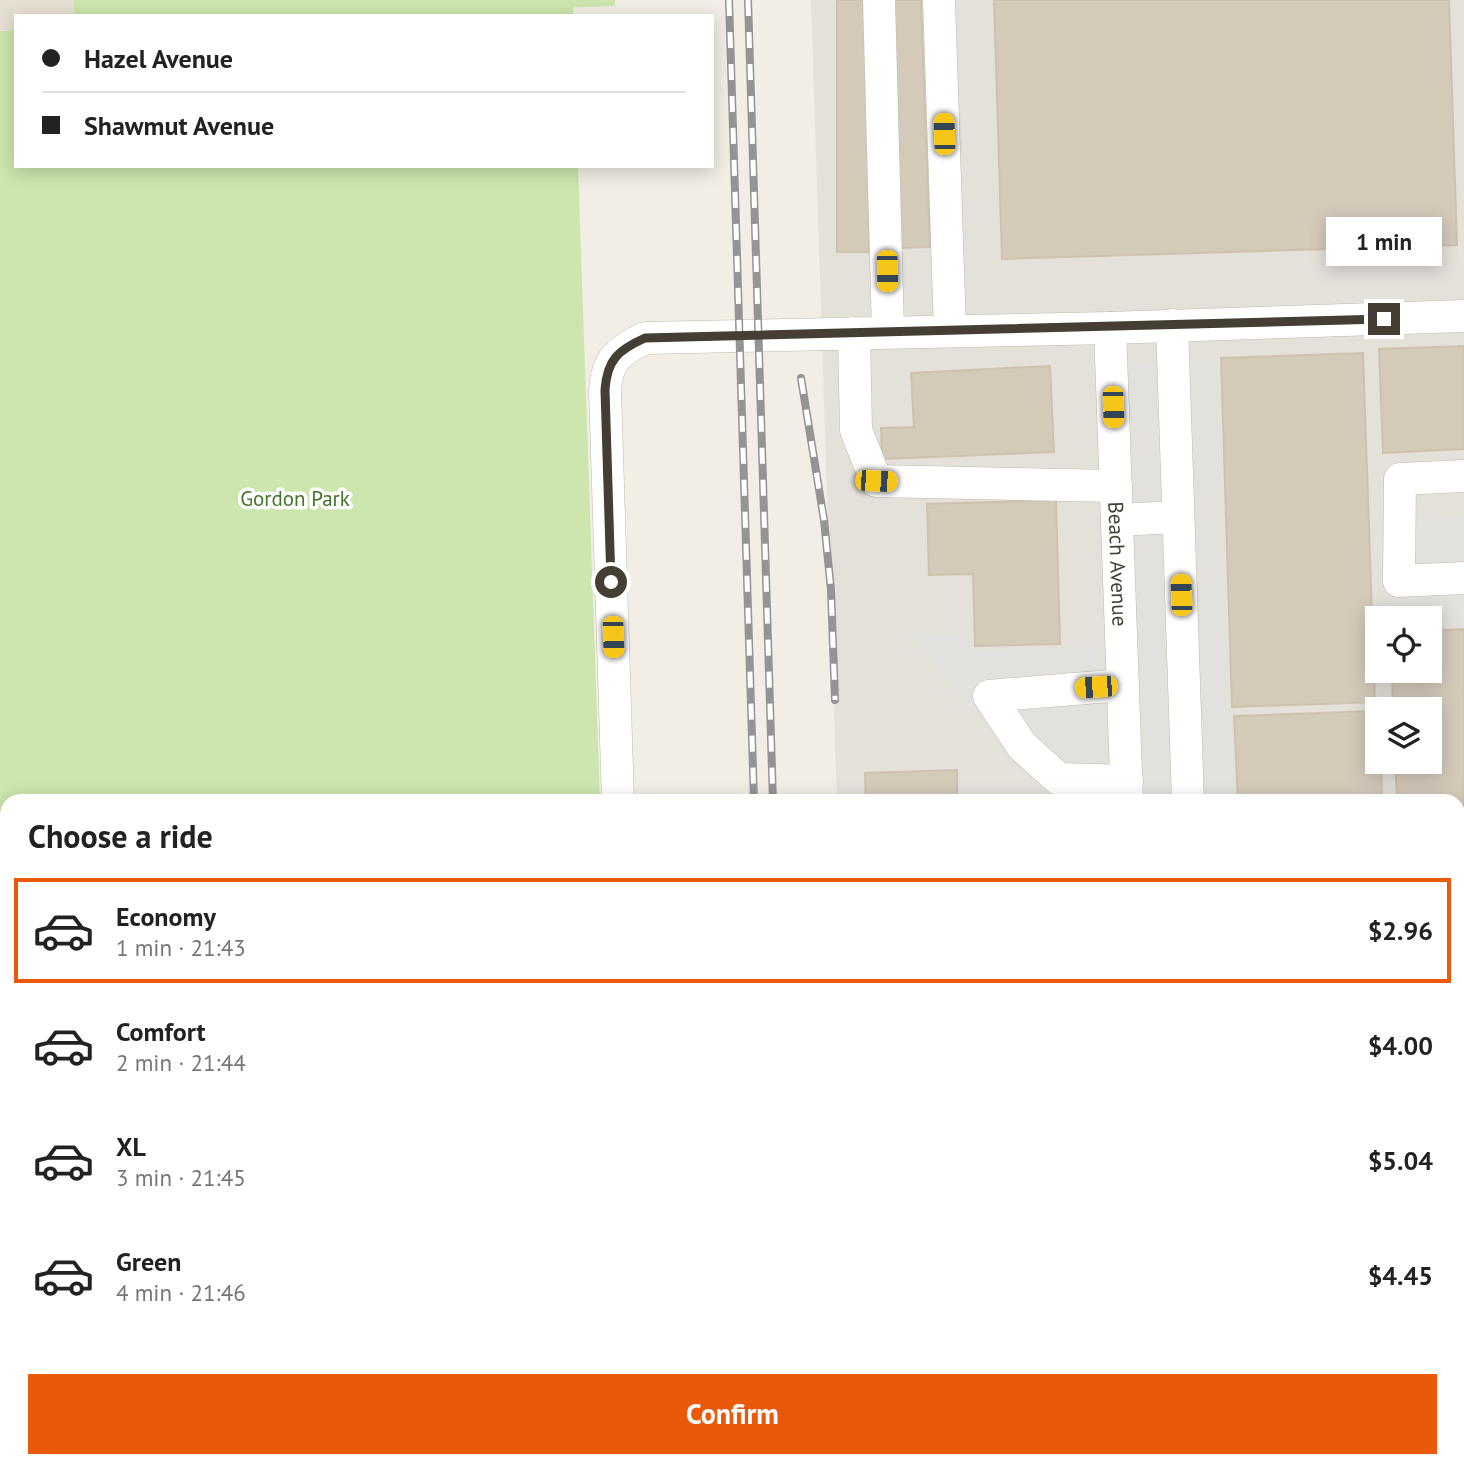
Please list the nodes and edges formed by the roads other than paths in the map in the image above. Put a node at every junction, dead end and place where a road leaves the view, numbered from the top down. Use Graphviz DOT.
graph roads {
  1 [pos="879,0"];
  2 [pos="939,0"];
  3 [pos="1464,316"];
  4 [pos="1172,326"];
  5 [pos="1110,328"];
  6 [pos="950,331"];
  7 [pos="888,332"];
  8 [pos="854,333"];
  9 [pos="1464,476"];
  10 [pos="1116,486"];
  11 [pos="1178,517"];
  12 [pos="1117,520"];
  13 [pos="1464,578"];
  14 [pos="1123,685"];
  15 [pos="1127,791"];
  16 [pos="618,794"];
  17 [pos="1188,794"];
  1 -- 7 [label="street"];
  2 -- 6 [label="street"];
  3 -- 4 [label="street"];
  4 -- 5 [label="street"];
  4 -- 11 [label="street"];
  5 -- 6 [label="street"];
  5 -- 10 [label="street, Beach Avenue"];
  6 -- 7 [label="street"];
  7 -- 8 [label="street"];
  8 -- 10 [label="street"];
  8 -- 16 [label="street"];
  9 -- 13 [label="street"];
  10 -- 12 [label="street, Beach Avenue"];
  11 -- 12 [label="street"];
  11 -- 17 [label="street"];
  12 -- 14 [label="street, Beach Avenue"];
  14 -- 15 [label="street, Beach Avenue"];
  14 -- 15 [label="street"];
}
